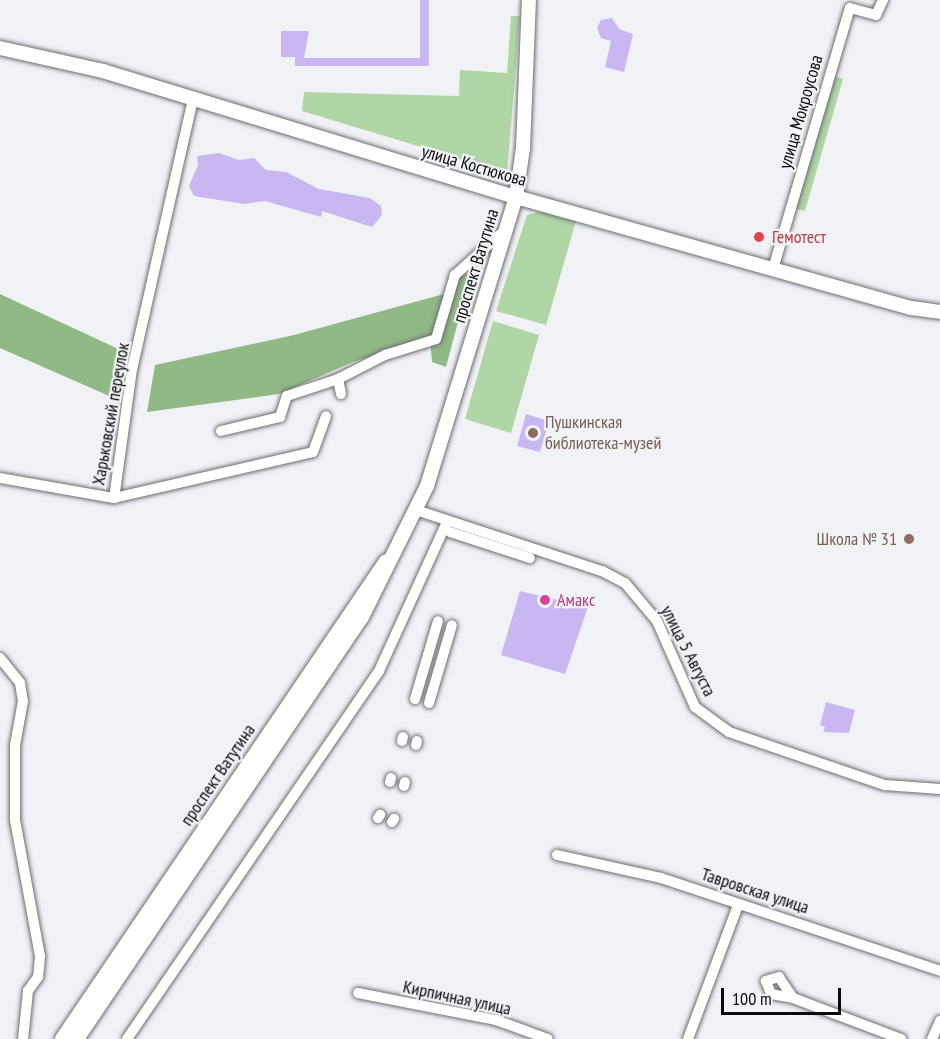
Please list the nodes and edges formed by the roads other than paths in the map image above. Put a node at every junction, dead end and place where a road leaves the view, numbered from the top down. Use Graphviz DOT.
graph roads {
  1 [pos="529,0"];
  2 [pos="883,0"];
  3 [pos="0,48"];
  4 [pos="193,99"];
  5 [pos="516,197"];
  6 [pos="506,229"];
  7 [pos="773,269"];
  8 [pos="940,312"];
  9 [pos="338,379"];
  10 [pos="340,394"];
  11 [pos="326,416"];
  12 [pos="221,431"];
  13 [pos="0,478"];
  14 [pos="114,498"];
  15 [pos="416,510"];
  16 [pos="456,533"];
  17 [pos="530,558"];
  18 [pos="438,621"];
  19 [pos="452,626"];
  20 [pos="0,658"];
  21 [pos="415,699"];
  22 [pos="429,703"];
  23 [pos="940,789"];
  24 [pos="557,855"];
  25 [pos="738,905"];
  26 [pos="940,971"];
  27 [pos="358,993"];
  28 [pos="793,998"];
  29 [pos="940,1021"];
  30 [pos="78,1030"];
  31 [pos="518,1034"];
  32 [pos="23,1039"];
  33 [pos="62,1039"];
  34 [pos="127,1039"];
  35 [pos="548,1039"];
  36 [pos="688,1039"];
  37 [pos="901,1039"];
  38 [pos="932,1039"];
  1 -- 5 [label="main road, проспект Ватутина"];
  2 -- 7 [label="street, улица Мокроусова"];
  3 -- 4 [label="main road, улица Костюкова"];
  4 -- 5 [label="main road, улица Костюкова"];
  4 -- 14 [label="street, Харьковский переулок"];
  5 -- 6 [label="main road, проспект Ватутина"];
  5 -- 7 [label="main road, улица Костюкова"];
  6 -- 9 [label="street"];
  6 -- 15 [label="main road, проспект Ватутина"];
  7 -- 8 [label="main road, улица Костюкова"];
  9 -- 10 [label="street"];
  9 -- 12 [label="street"];
  11 -- 14 [label="street, Харьковский переулок"];
  13 -- 14 [label="street"];
  15 -- 16 [label="street, улица 5 Августа"];
  15 -- 30 [label="main road, проспект Ватутина"];
  16 -- 17 [label="street"];
  16 -- 23 [label="street, улица 5 Августа"];
  16 -- 34 [label="street"];
  18 -- 21 [label="street"];
  19 -- 22 [label="street"];
  20 -- 32 [label="street"];
  24 -- 25 [label="street, Тавровская улица"];
  25 -- 26 [label="street, Тавровская улица"];
  25 -- 36 [label="street"];
  27 -- 31 [label="street, Кирпичная улица"];
  28 -- 37 [label="street"];
  29 -- 38 [label="street"];
  30 -- 33 [label="main road, проспект Ватутина"];
  31 -- 35 [label="street, Кирпичная улица"];
}
